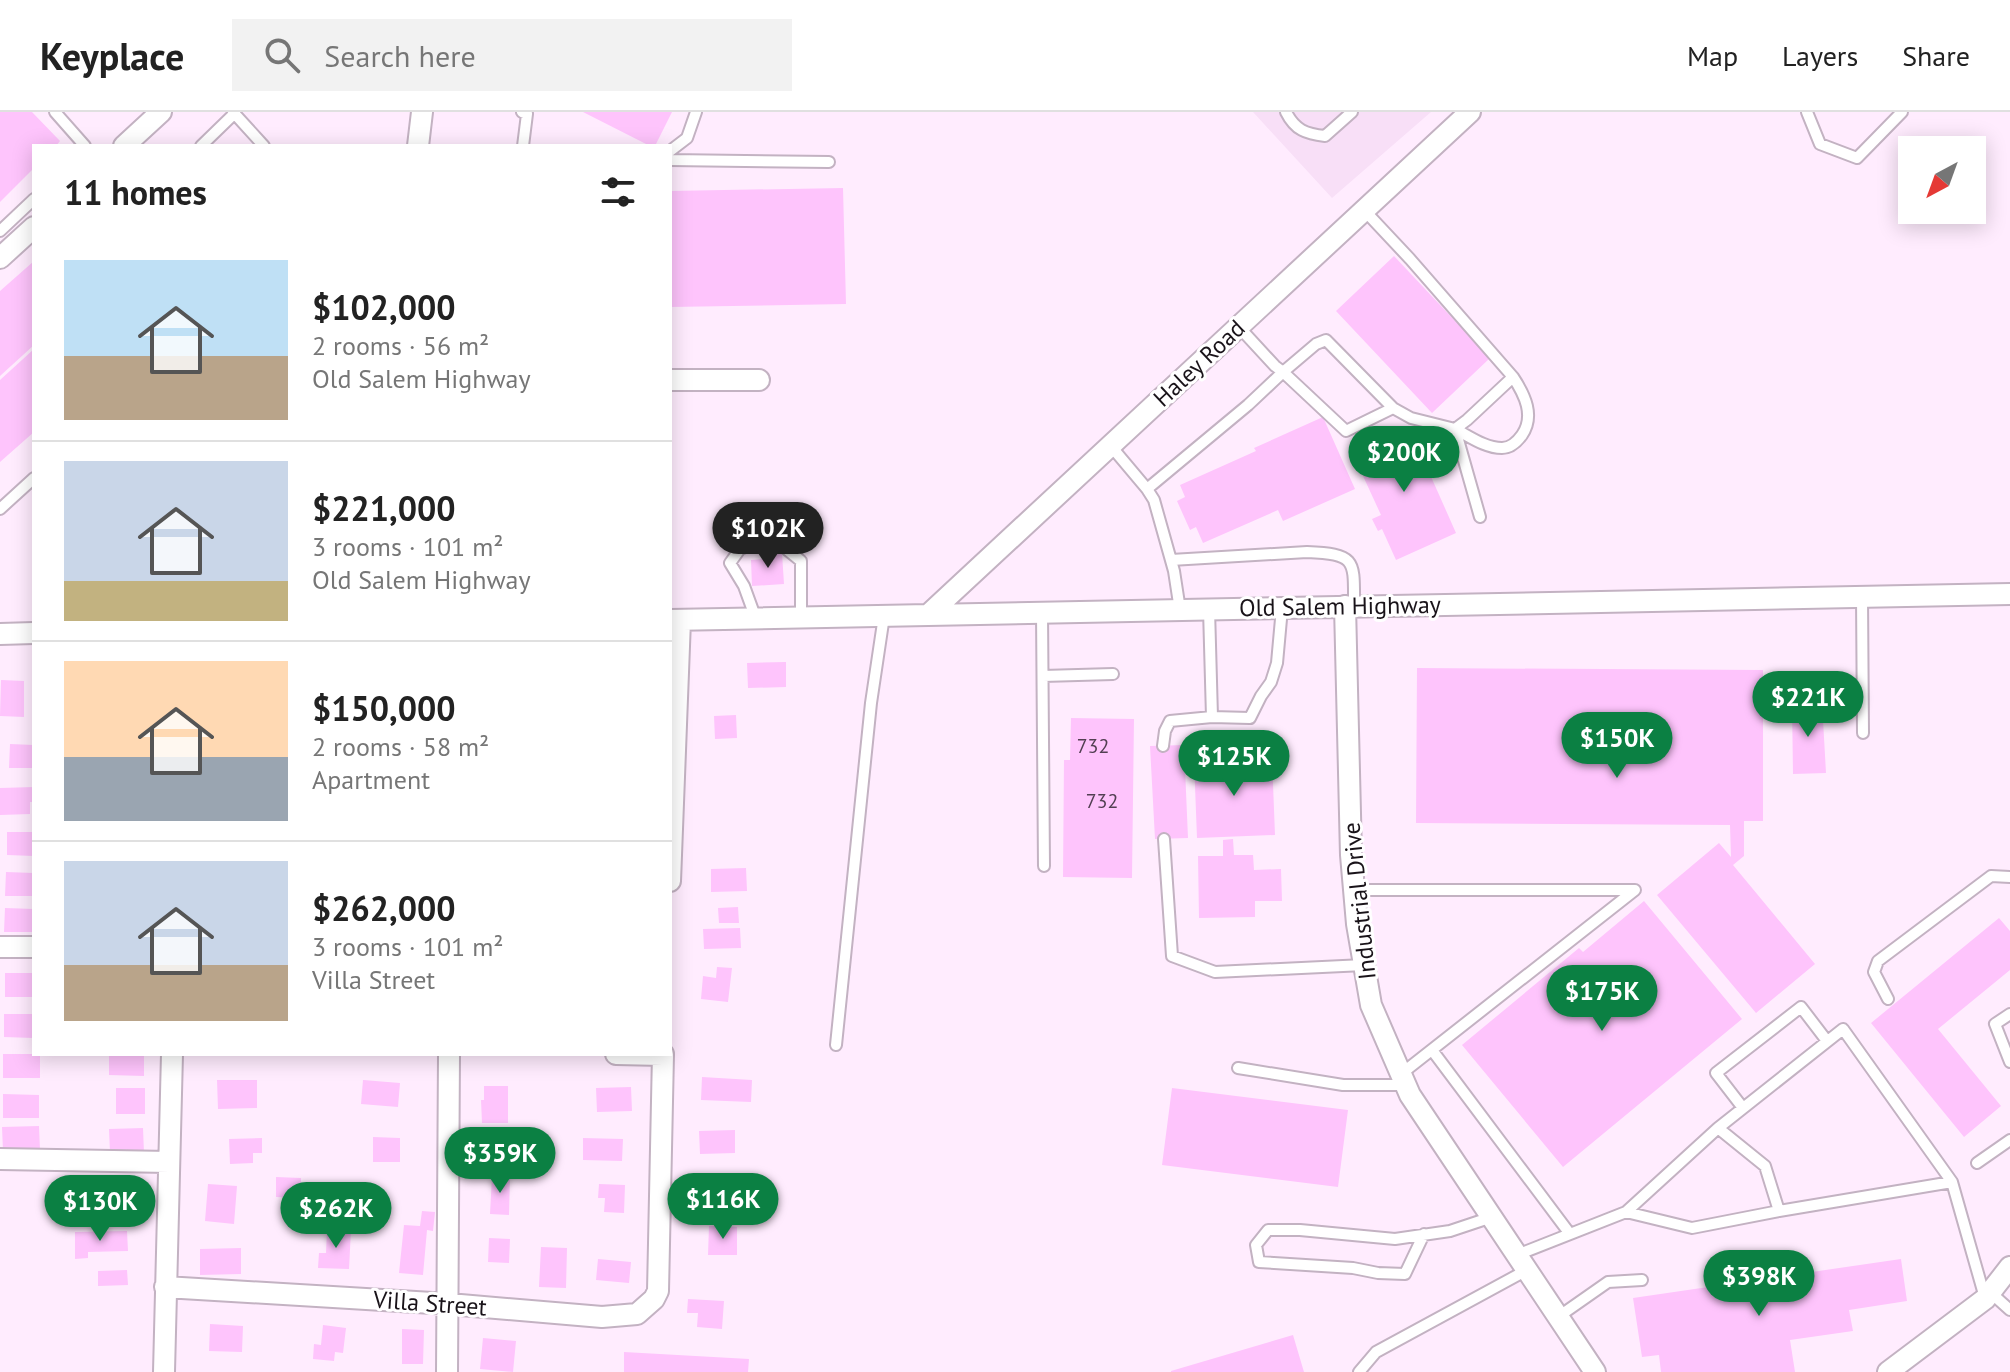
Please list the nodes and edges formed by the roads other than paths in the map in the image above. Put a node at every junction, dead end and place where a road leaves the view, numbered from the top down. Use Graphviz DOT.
graph roads {
  1 [pos="55,112"];
  2 [pos="422,112"];
  3 [pos="522,112"];
  4 [pos="696,112"];
  5 [pos="1286,112"];
  6 [pos="1352,112"];
  7 [pos="1470,112"];
  8 [pos="1807,112"];
  9 [pos="1902,112"];
  10 [pos="157,113"];
  11 [pos="234,113"];
  12 [pos="83,144"];
  13 [pos="126,144"];
  14 [pos="203,144"];
  15 [pos="262,144"];
  16 [pos="418,144"];
  17 [pos="523,144"];
  18 [pos="672,149"];
  19 [pos="672,160"];
  20 [pos="829,162"];
  21 [pos="32,201"];
  22 [pos="1364,210"];
  23 [pos="32,229"];
  24 [pos="0,231"];
  25 [pos="0,257"];
  26 [pos="1239,327"];
  27 [pos="1283,372"];
  28 [pos="1513,377"];
  29 [pos="672,380"];
  30 [pos="759,380"];
  31 [pos="1393,408"];
  32 [pos="1455,429"];
  33 [pos="1110,445"];
  34 [pos="32,480"];
  35 [pos="1147,489"];
  36 [pos="0,509"];
  37 [pos="1480,517"];
  38 [pos="1171,560"];
  39 [pos="2010,594"];
  40 [pos="1862,597"];
  41 [pos="1350,606"];
  42 [pos="1282,608"];
  43 [pos="1209,609"];
  44 [pos="1180,610"];
  45 [pos="1042,613"];
  46 [pos="928,615"];
  47 [pos="884,616"];
  48 [pos="801,618"];
  49 [pos="756,619"];
  50 [pos="675,620"];
  51 [pos="32,633"];
  52 [pos="0,634"];
  53 [pos="1113,674"];
  54 [pos="1043,676"];
  55 [pos="1212,717"];
  56 [pos="1863,733"];
  57 [pos="1163,746"];
  58 [pos="672,777"];
  59 [pos="1164,839"];
  60 [pos="1044,866"];
  61 [pos="2010,877"];
  62 [pos="1354,890"];
  63 [pos="0,947"];
  64 [pos="32,947"];
  65 [pos="1364,965"];
  66 [pos="1888,999"];
  67 [pos="2010,1014"];
  68 [pos="1827,1041"];
  69 [pos="836,1045"];
  70 [pos="1432,1050"];
  71 [pos="172,1056"];
  72 [pos="449,1056"];
  73 [pos="663,1056"];
  74 [pos="2010,1062"];
  75 [pos="1238,1068"];
  76 [pos="1404,1080"];
  77 [pos="1743,1108"];
  78 [pos="1718,1128"];
  79 [pos="2010,1140"];
  80 [pos="0,1159"];
  81 [pos="169,1162"];
  82 [pos="1977,1163"];
  83 [pos="1952,1182"];
  84 [pos="1779,1211"];
  85 [pos="1626,1212"];
  86 [pos="1492,1217"];
  87 [pos="1424,1234"];
  88 [pos="1570,1234"];
  89 [pos="1522,1263"];
  90 [pos="2010,1267"];
  91 [pos="1642,1280"];
  92 [pos="165,1287"];
  93 [pos="1988,1296"];
  94 [pos="449,1304"];
  95 [pos="2010,1310"];
  96 [pos="1558,1317"];
  97 [pos="164,1372"];
  98 [pos="447,1372"];
  99 [pos="1359,1372"];
  100 [pos="1594,1372"];
  101 [pos="1888,1372"];
  1 -- 12 [label="lane"];
  2 -- 16 [label="street"];
  3 -- 17 [label="lane"];
  4 -- 18 [label="lane"];
  5 -- 6 [label="lane"];
  7 -- 22 [label="street, Haley Road"];
  8 -- 9 [label="lane"];
  10 -- 13 [label="street"];
  11 -- 14 [label="lane"];
  11 -- 15 [label="lane"];
  19 -- 20 [label="lane"];
  21 -- 24 [label="lane"];
  22 -- 26 [label="street, Haley Road"];
  22 -- 28 [label="lane"];
  23 -- 25 [label="street"];
  26 -- 27 [label="lane"];
  26 -- 33 [label="street, Haley Road"];
  27 -- 31 [label="lane"];
  27 -- 31 [label="lane"];
  27 -- 35 [label="lane"];
  28 -- 32 [label="lane"];
  28 -- 32 [label="lane"];
  29 -- 30 [label="street"];
  31 -- 32 [label="lane"];
  32 -- 37 [label="lane"];
  33 -- 35 [label="lane"];
  33 -- 46 [label="street, Haley Road"];
  34 -- 36 [label="lane"];
  35 -- 38 [label="lane"];
  38 -- 41 [label="lane"];
  38 -- 44 [label="lane"];
  39 -- 40 [label="street, Old Salem Highway"];
  40 -- 41 [label="street, Old Salem Highway"];
  40 -- 56 [label="lane"];
  41 -- 42 [label="street, Old Salem Highway"];
  41 -- 62 [label="street, Industrial Drive"];
  42 -- 43 [label="street, Old Salem Highway"];
  42 -- 55 [label="lane"];
  43 -- 44 [label="street, Old Salem Highway"];
  43 -- 55 [label="lane"];
  44 -- 45 [label="street, Old Salem Highway"];
  45 -- 46 [label="street, Old Salem Highway"];
  45 -- 54 [label="lane"];
  46 -- 47 [label="street, Old Salem Highway"];
  47 -- 48 [label="street, Old Salem Highway"];
  47 -- 69 [label="lane"];
  48 -- 49 [label="street, Old Salem Highway"];
  48 -- 49 [label="lane"];
  49 -- 50 [label="street, Old Salem Highway"];
  50 -- 58 [label="street"];
  51 -- 52 [label="street"];
  53 -- 54 [label="lane"];
  54 -- 60 [label="lane"];
  55 -- 57 [label="lane"];
  59 -- 65 [label="lane"];
  61 -- 66 [label="lane"];
  62 -- 65 [label="street, Industrial Drive"];
  62 -- 70 [label="lane"];
  63 -- 64 [label="street"];
  65 -- 76 [label="street, Industrial Drive"];
  67 -- 74 [label="lane"];
  68 -- 77 [label="lane"];
  68 -- 77 [label="lane"];
  68 -- 83 [label="lane"];
  70 -- 76 [label="lane"];
  70 -- 88 [label="lane"];
  71 -- 81 [label="street"];
  72 -- 94 [label="street"];
  73 -- 94 [label="street, Villa Street"];
  75 -- 76 [label="lane"];
  76 -- 86 [label="street, Industrial Drive"];
  77 -- 78 [label="lane"];
  78 -- 84 [label="lane"];
  78 -- 85 [label="lane"];
  79 -- 82 [label="lane"];
  80 -- 81 [label="street"];
  81 -- 92 [label="street"];
  83 -- 84 [label="lane"];
  83 -- 93 [label="lane"];
  84 -- 85 [label="lane"];
  85 -- 88 [label="lane"];
  86 -- 87 [label="lane"];
  86 -- 89 [label="street, Industrial Drive"];
  87 -- 87 [label="lane"];
  88 -- 89 [label="lane"];
  89 -- 96 [label="street, Industrial Drive"];
  89 -- 99 [label="lane"];
  90 -- 93 [label="street"];
  91 -- 96 [label="lane"];
  92 -- 94 [label="street, Villa Street"];
  92 -- 97 [label="street"];
  93 -- 95 [label="lane"];
  93 -- 101 [label="street"];
  94 -- 98 [label="street"];
  96 -- 100 [label="street, Industrial Drive"];
}
